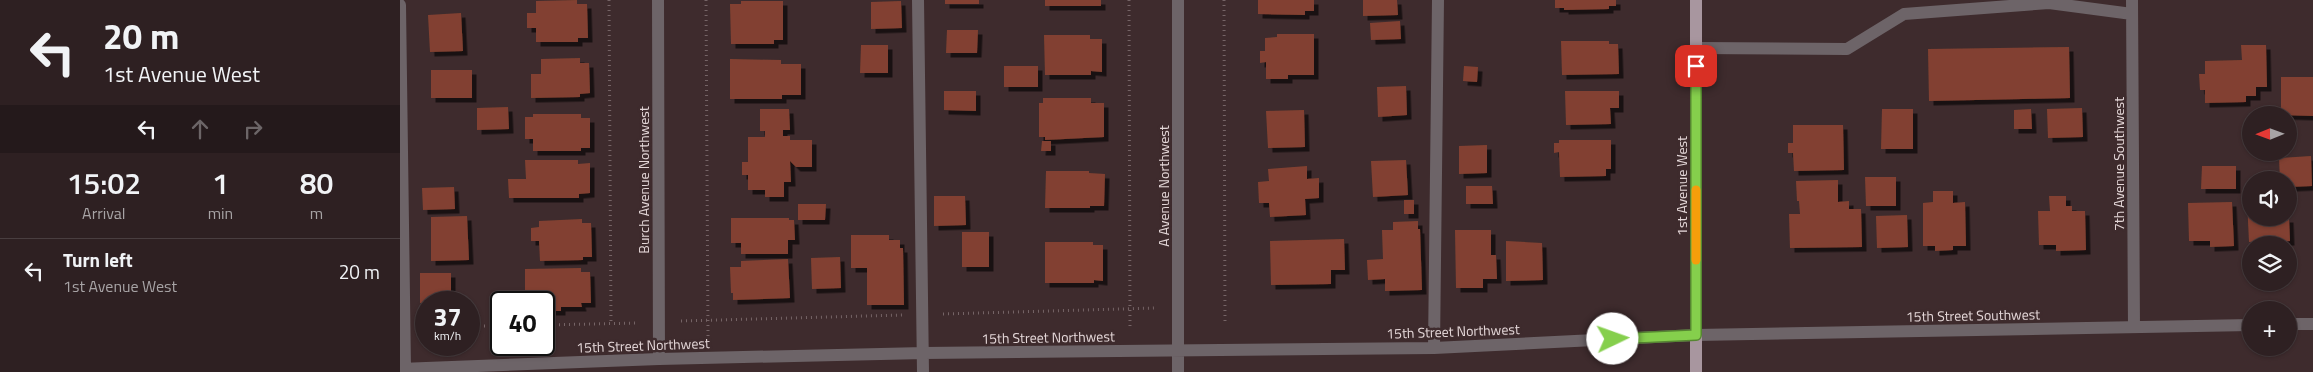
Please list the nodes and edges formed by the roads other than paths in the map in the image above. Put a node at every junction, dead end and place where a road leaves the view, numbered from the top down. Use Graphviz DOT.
graph roads {
  1 [pos="658,0"];
  2 [pos="918,0"];
  3 [pos="1178,0"];
  4 [pos="1438,0"];
  5 [pos="1696,0"];
  6 [pos="2132,0"];
  7 [pos="400,5"];
  8 [pos="2132,14"];
  9 [pos="1696,48"];
  10 [pos="2297,324"];
  11 [pos="2313,324"];
  12 [pos="2242,325"];
  13 [pos="2134,327"];
  14 [pos="1696,335"];
  15 [pos="1434,348"];
  16 [pos="1178,350"];
  17 [pos="924,353"];
  18 [pos="659,360"];
  19 [pos="402,369"];
  20 [pos="923,372"];
  21 [pos="1178,372"];
  22 [pos="1696,372"];
  1 -- 18 [label="street, Burch Avenue Northwest"];
  2 -- 17 [label="street"];
  3 -- 16 [label="street, A Avenue Northwest"];
  4 -- 15 [label="street"];
  5 -- 9 [label="main road, 1st Avenue West"];
  6 -- 8 [label="street, 7th Avenue Southwest"];
  7 -- 19 [label="street"];
  8 -- 9 [label="street"];
  8 -- 13 [label="street, 7th Avenue Southwest"];
  9 -- 14 [label="main road, 1st Avenue West"];
  10 -- 11 [label="street"];
  12 -- 13 [label="street, 15th Street Southwest"];
  13 -- 14 [label="street, 15th Street Southwest"];
  14 -- 15 [label="street, 15th Street Northwest"];
  14 -- 22 [label="main road, 1st Avenue West"];
  15 -- 16 [label="street, 15th Street Northwest"];
  16 -- 17 [label="street, 15th Street Northwest"];
  16 -- 21 [label="street, A Avenue Northwest"];
  17 -- 18 [label="street, 15th Street Northwest"];
  17 -- 20 [label="street"];
  18 -- 19 [label="street, 15th Street Northwest"];
}
